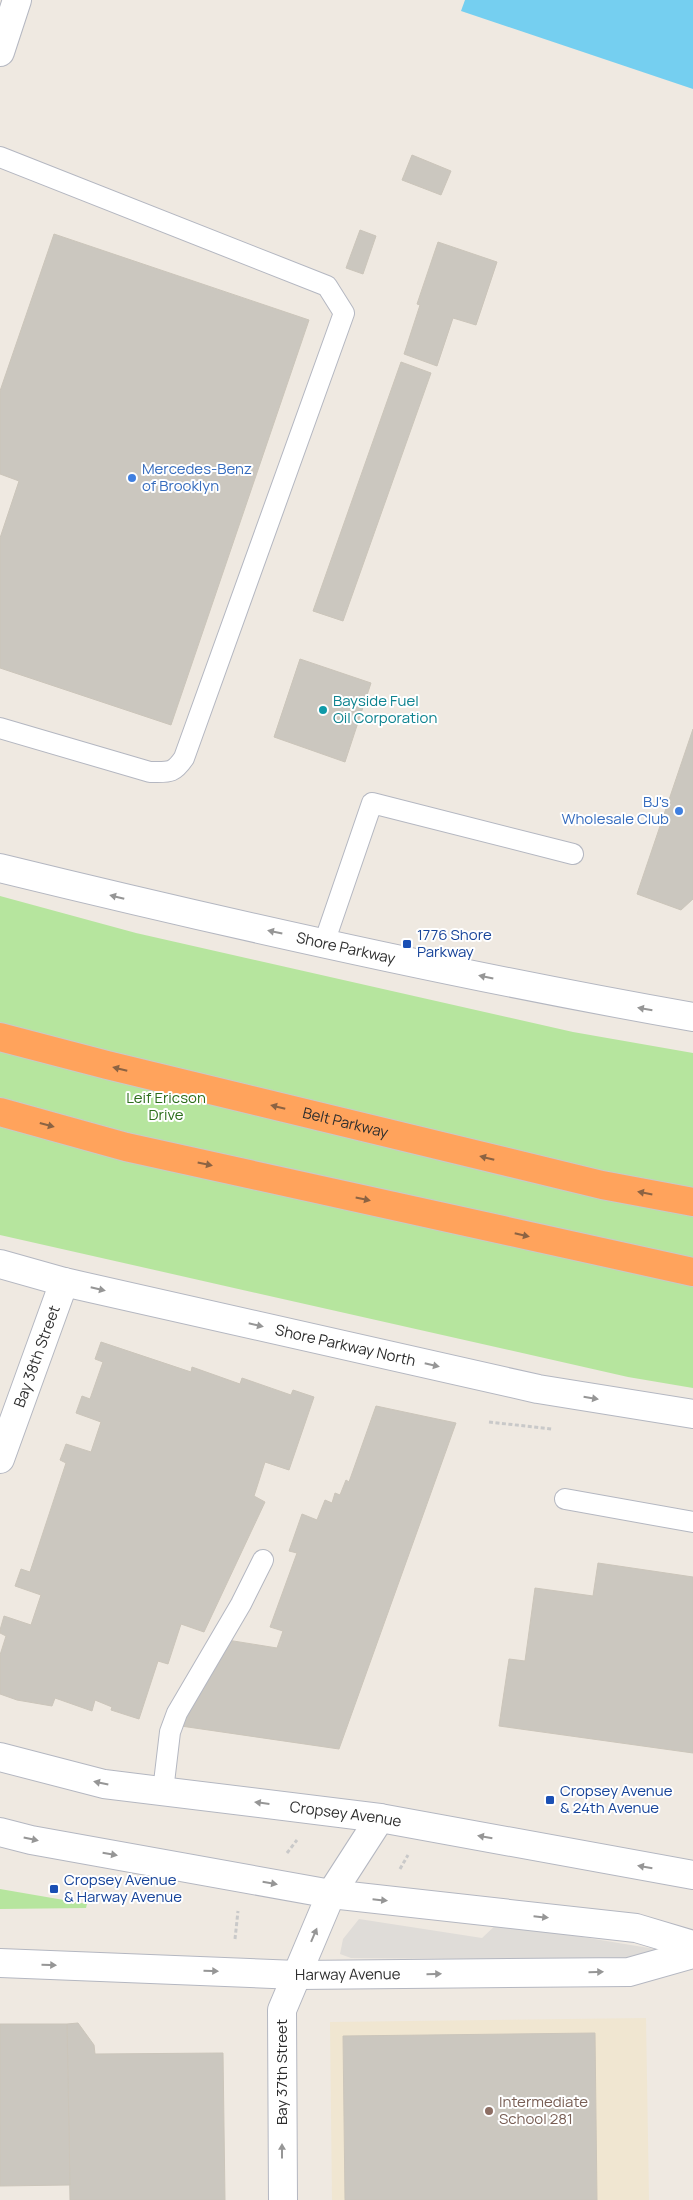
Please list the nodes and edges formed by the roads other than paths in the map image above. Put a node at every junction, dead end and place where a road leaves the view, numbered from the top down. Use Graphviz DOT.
graph roads {
  1 [pos="10,8"];
  2 [pos="0,52"];
  3 [pos="0,157"];
  4 [pos="0,728"];
  5 [pos="573,854"];
  6 [pos="0,868"];
  7 [pos="324,943"];
  8 [pos="693,1017"];
  9 [pos="0,1036"];
  10 [pos="0,1112"];
  11 [pos="693,1202"];
  12 [pos="0,1264"];
  13 [pos="693,1272"];
  14 [pos="64,1282"];
  15 [pos="693,1414"];
  16 [pos="0,1459"];
  17 [pos="565,1499"];
  18 [pos="693,1522"];
  19 [pos="263,1560"];
  20 [pos="0,1756"];
  21 [pos="163,1791"];
  22 [pos="380,1818"];
  23 [pos="0,1832"];
  24 [pos="693,1875"];
  25 [pos="331,1894"];
  26 [pos="693,1945"];
  27 [pos="693,1954"];
  28 [pos="0,1963"];
  29 [pos="297,1975"];
  30 [pos="283,2200"];
  1 -- 2 [label="street"];
  3 -- 4 [label="lane"];
  5 -- 7 [label="lane"];
  7 -- 6 [label="street, Shore Parkway, one-way"];
  8 -- 7 [label="street, Shore Parkway, one-way"];
  11 -- 9 [label="highway, Belt Parkway, one-way"];
  10 -- 13 [label="highway, one-way"];
  12 -- 14 [label="street, Shore Parkway North"];
  14 -- 15 [label="street, Shore Parkway North, one-way"];
  14 -- 16 [label="street, Bay 38th Street"];
  17 -- 18 [label="lane"];
  19 -- 21 [label="lane"];
  21 -- 20 [label="street, Cropsey Avenue, one-way"];
  22 -- 21 [label="street, Cropsey Avenue, one-way"];
  24 -- 22 [label="street, Cropsey Avenue, one-way"];
  22 -- 25 [label="street, Bay 37th Street"];
  23 -- 25 [label="street, one-way"];
  25 -- 26 [label="street, one-way"];
  29 -- 25 [label="street, Bay 37th Street, one-way"];
  29 -- 27 [label="street, Harway Avenue, one-way"];
  28 -- 29 [label="street, Harway Avenue, one-way"];
  30 -- 29 [label="street, Bay 37th Street, one-way"];
}
